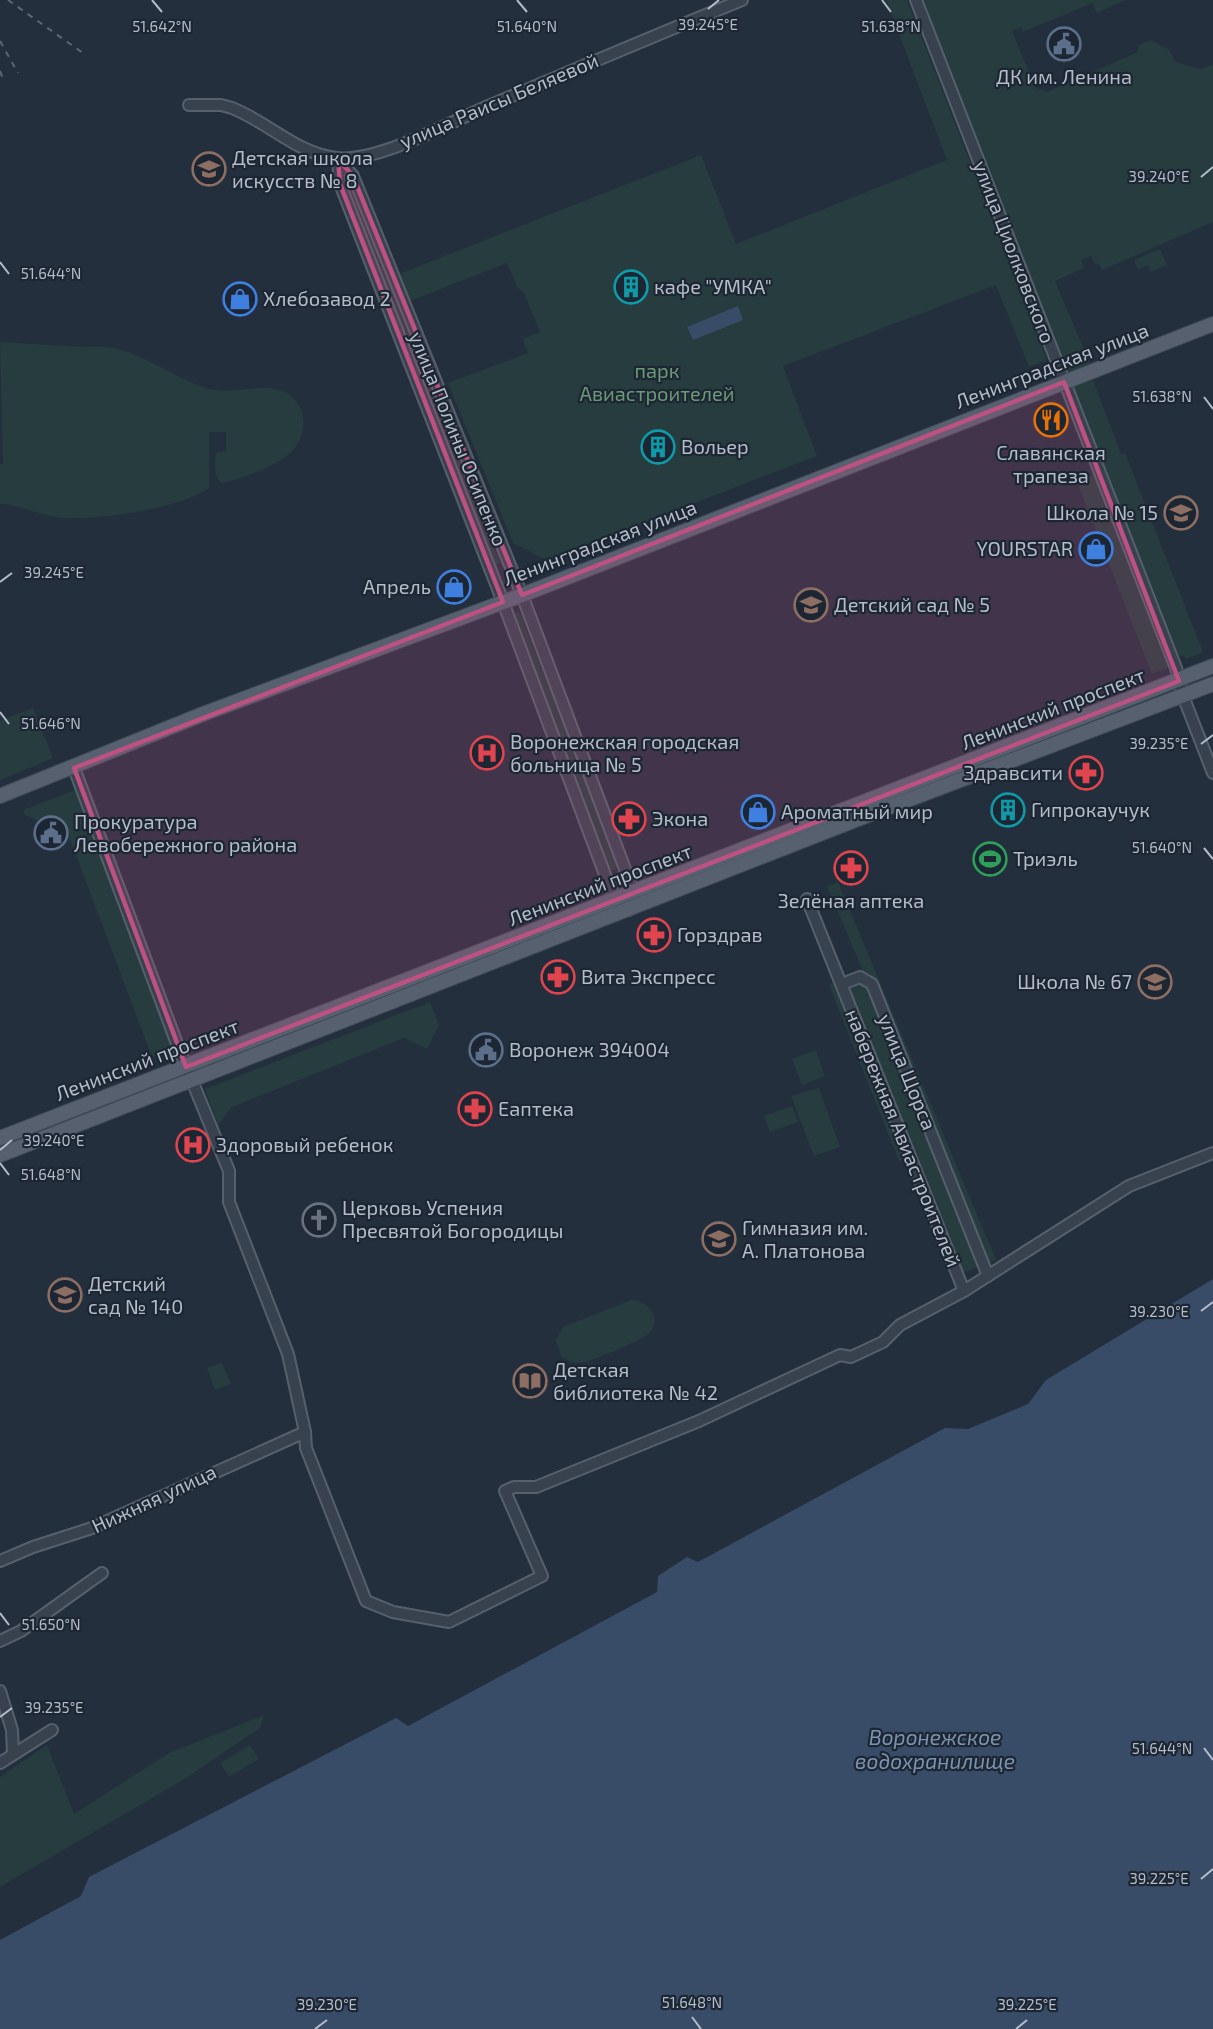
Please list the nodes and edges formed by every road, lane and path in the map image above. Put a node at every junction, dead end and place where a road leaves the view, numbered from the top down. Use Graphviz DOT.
graph roads {
  1 [pos="742,0"];
  2 [pos="916,0"];
  3 [pos="189,105"];
  4 [pos="338,159"];
  5 [pos="1213,324"];
  6 [pos="1064,382"];
  7 [pos="522,595"];
  8 [pos="503,602"];
  9 [pos="1213,666"];
  10 [pos="1179,681"];
  11 [pos="1213,684"];
  12 [pos="1183,696"];
  13 [pos="74,768"];
  14 [pos="1213,773"];
  15 [pos="0,796"];
  16 [pos="634,893"];
  17 [pos="807,899"];
  18 [pos="616,900"];
  19 [pos="629,910"];
  20 [pos="842,984"];
  21 [pos="189,1073"];
  22 [pos="0,1138"];
  23 [pos="1213,1153"];
  24 [pos="0,1155"];
  25 [pos="988,1276"];
  26 [pos="964,1291"];
  27 [pos="305,1432"];
  28 [pos="0,1561"];
  29 [pos="102,1573"];
  30 [pos="0,1641"];
  31 [pos="0,1691"];
  32 [pos="52,1730"];
  33 [pos="14,1754"];
  34 [pos="0,1762"];
  1 -- 4 [label="street, улица Раисы Беляевой"];
  2 -- 6 [label="street, улица Циолковского"];
  3 -- 4 [label="street, улица Раисы Беляевой"];
  4 -- 7 [label="street, улица Полины Осипенко"];
  4 -- 8 [label="street, улица Полины Осипенко"];
  5 -- 6 [label="main road, Ленинградская улица"];
  6 -- 7 [label="main road, Ленинградская улица"];
  6 -- 10 [label="street, улица Циолковского"];
  7 -- 8 [label="main road, Ленинградская улица"];
  7 -- 16 [label="street, улица Полины Осипенко"];
  8 -- 13 [label="main road, Ленинградская улица"];
  8 -- 18 [label="street, улица Полины Осипенко"];
  9 -- 10 [label="main road, Ленинский проспект"];
  10 -- 12 [label="street, улица Циолковского"];
  10 -- 16 [label="main road, Ленинский проспект"];
  11 -- 12 [label="main road, Ленинский проспект"];
  12 -- 14 [label="street, улица Циолковского"];
  12 -- 19 [label="main road, Ленинский проспект"];
  13 -- 15 [label="main road, Ленинградская улица"];
  13 -- 21 [label="street"];
  16 -- 18 [label="main road, Ленинский проспект"];
  16 -- 19 [label="street"];
  17 -- 20 [label="street"];
  18 -- 19 [label="street"];
  18 -- 21 [label="main road, Ленинский проспект"];
  19 -- 21 [label="main road, Ленинский проспект"];
  20 -- 25 [label="street, улица Щорса"];
  20 -- 26 [label="street, набережная Авиастроителей"];
  21 -- 22 [label="main road, Ленинский проспект"];
  21 -- 24 [label="main road, Ленинский проспект"];
  21 -- 27 [label="street"];
  23 -- 25 [label="street, набережная Авиастроителей"];
  25 -- 26 [label="street, набережная Авиастроителей"];
  26 -- 27 [label="street, набережная Авиастроителей"];
  27 -- 28 [label="street, Нижняя улица"];
  29 -- 30 [label="street"];
  31 -- 33 [label="street"];
  32 -- 33 [label="street"];
  33 -- 34 [label="street"];
}
